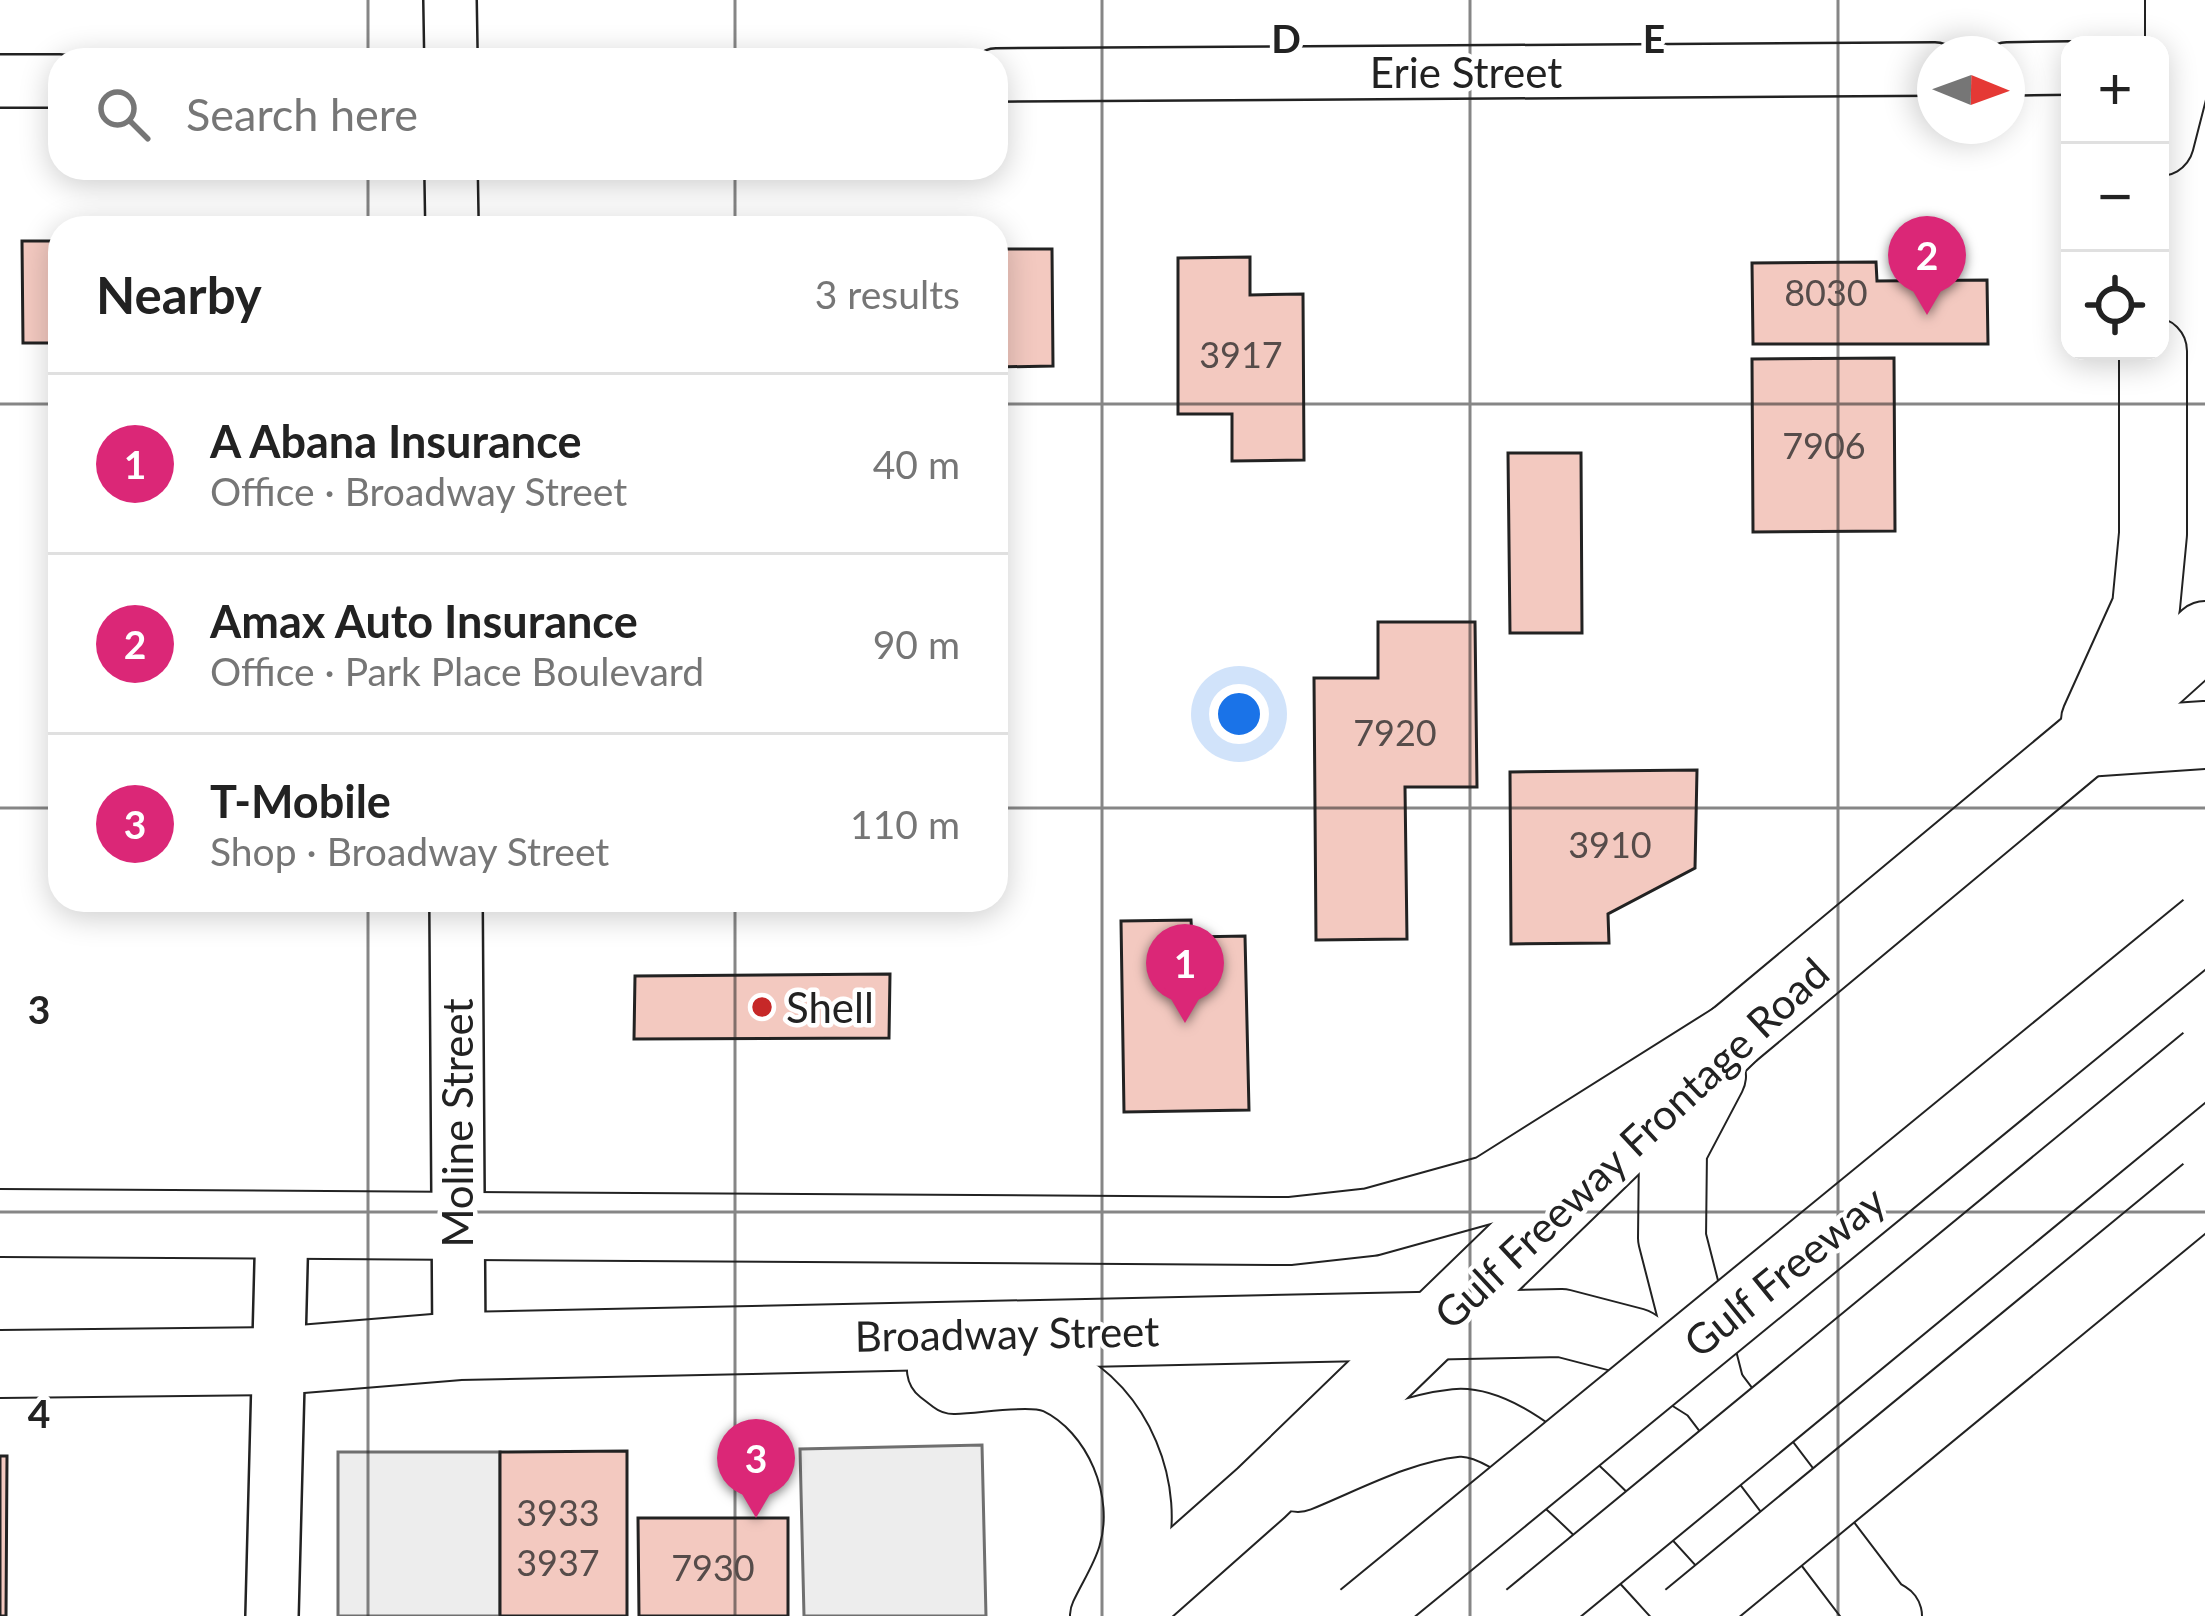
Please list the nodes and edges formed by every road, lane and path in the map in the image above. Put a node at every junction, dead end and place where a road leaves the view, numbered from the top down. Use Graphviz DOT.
graph roads {
  1 [pos="451,0"];
  2 [pos="2179,0"];
  3 [pos="451,48"];
  4 [pos="2061,68"];
  5 [pos="1917,69"];
  6 [pos="2025,69"];
  7 [pos="1008,75"];
  8 [pos="0,81"];
  9 [pos="48,81"];
  10 [pos="2187,81"];
  11 [pos="2169,122"];
  12 [pos="452,180"];
  13 [pos="452,216"];
  14 [pos="2153,360"];
  15 [pos="2205,635"];
  16 [pos="2205,734"];
  17 [pos="2085,743"];
  18 [pos="456,912"];
  19 [pos="2205,926"];
  20 [pos="1733,1036"];
  21 [pos="2205,1059"];
  22 [pos="2205,1190"];
  23 [pos="458,1222"];
  24 [pos="0,1223"];
  25 [pos="282,1226"];
  26 [pos="1439,1323"];
  27 [pos="891,1336"];
  28 [pos="459,1346"];
  29 [pos="277,1361"];
  30 [pos="0,1364"];
  31 [pos="1711,1390"];
  32 [pos="1261,1493"];
  33 [pos="272,1616"];
  34 [pos="1104,1616"];
  35 [pos="1122,1616"];
  36 [pos="1362,1616"];
  37 [pos="1528,1616"];
  38 [pos="1691,1616"];
  39 [pos="1888,1616"];
  1 -- 3 [label="street"];
  2 -- 10 [label="main road"];
  4 -- 6 [label="street"];
  5 -- 7 [label="street, Erie Street"];
  8 -- 9 [label="street"];
  10 -- 11 [label="main road"];
  12 -- 13 [label="street"];
  14 -- 17 [label="main road"];
  15 -- 17 [label="main road, Gulf Freeway Frontage Road"];
  16 -- 17 [label="main road"];
  17 -- 20 [label="main road, Gulf Freeway Frontage Road"];
  18 -- 23 [label="street, Moline Street"];
  19 -- 36 [label="main road, Gulf Freeway, bridge"];
  20 -- 23 [label="main road"];
  20 -- 26 [label="main road, Gulf Freeway Frontage Road"];
  20 -- 31 [label="main road"];
  21 -- 37 [label="main road, bridge"];
  22 -- 38 [label="main road, bridge"];
  23 -- 25 [label="main road"];
  23 -- 28 [label="street, Moline Street"];
  24 -- 25 [label="main road"];
  25 -- 29 [label="street"];
  26 -- 27 [label="main road, Broadway Street"];
  26 -- 31 [label="main road, Broadway Street"];
  26 -- 32 [label="main road, Gulf Freeway Frontage Road"];
  27 -- 28 [label="main road, Broadway Street"];
  27 -- 34 [label="main road"];
  28 -- 29 [label="main road, Broadway Street"];
  29 -- 30 [label="main road, Broadway Street"];
  29 -- 33 [label="street"];
  31 -- 39 [label="main road, Broadway Street"];
  32 -- 35 [label="main road, Gulf Freeway Frontage Road"];
  32 -- 38 [label="main road"];
}
